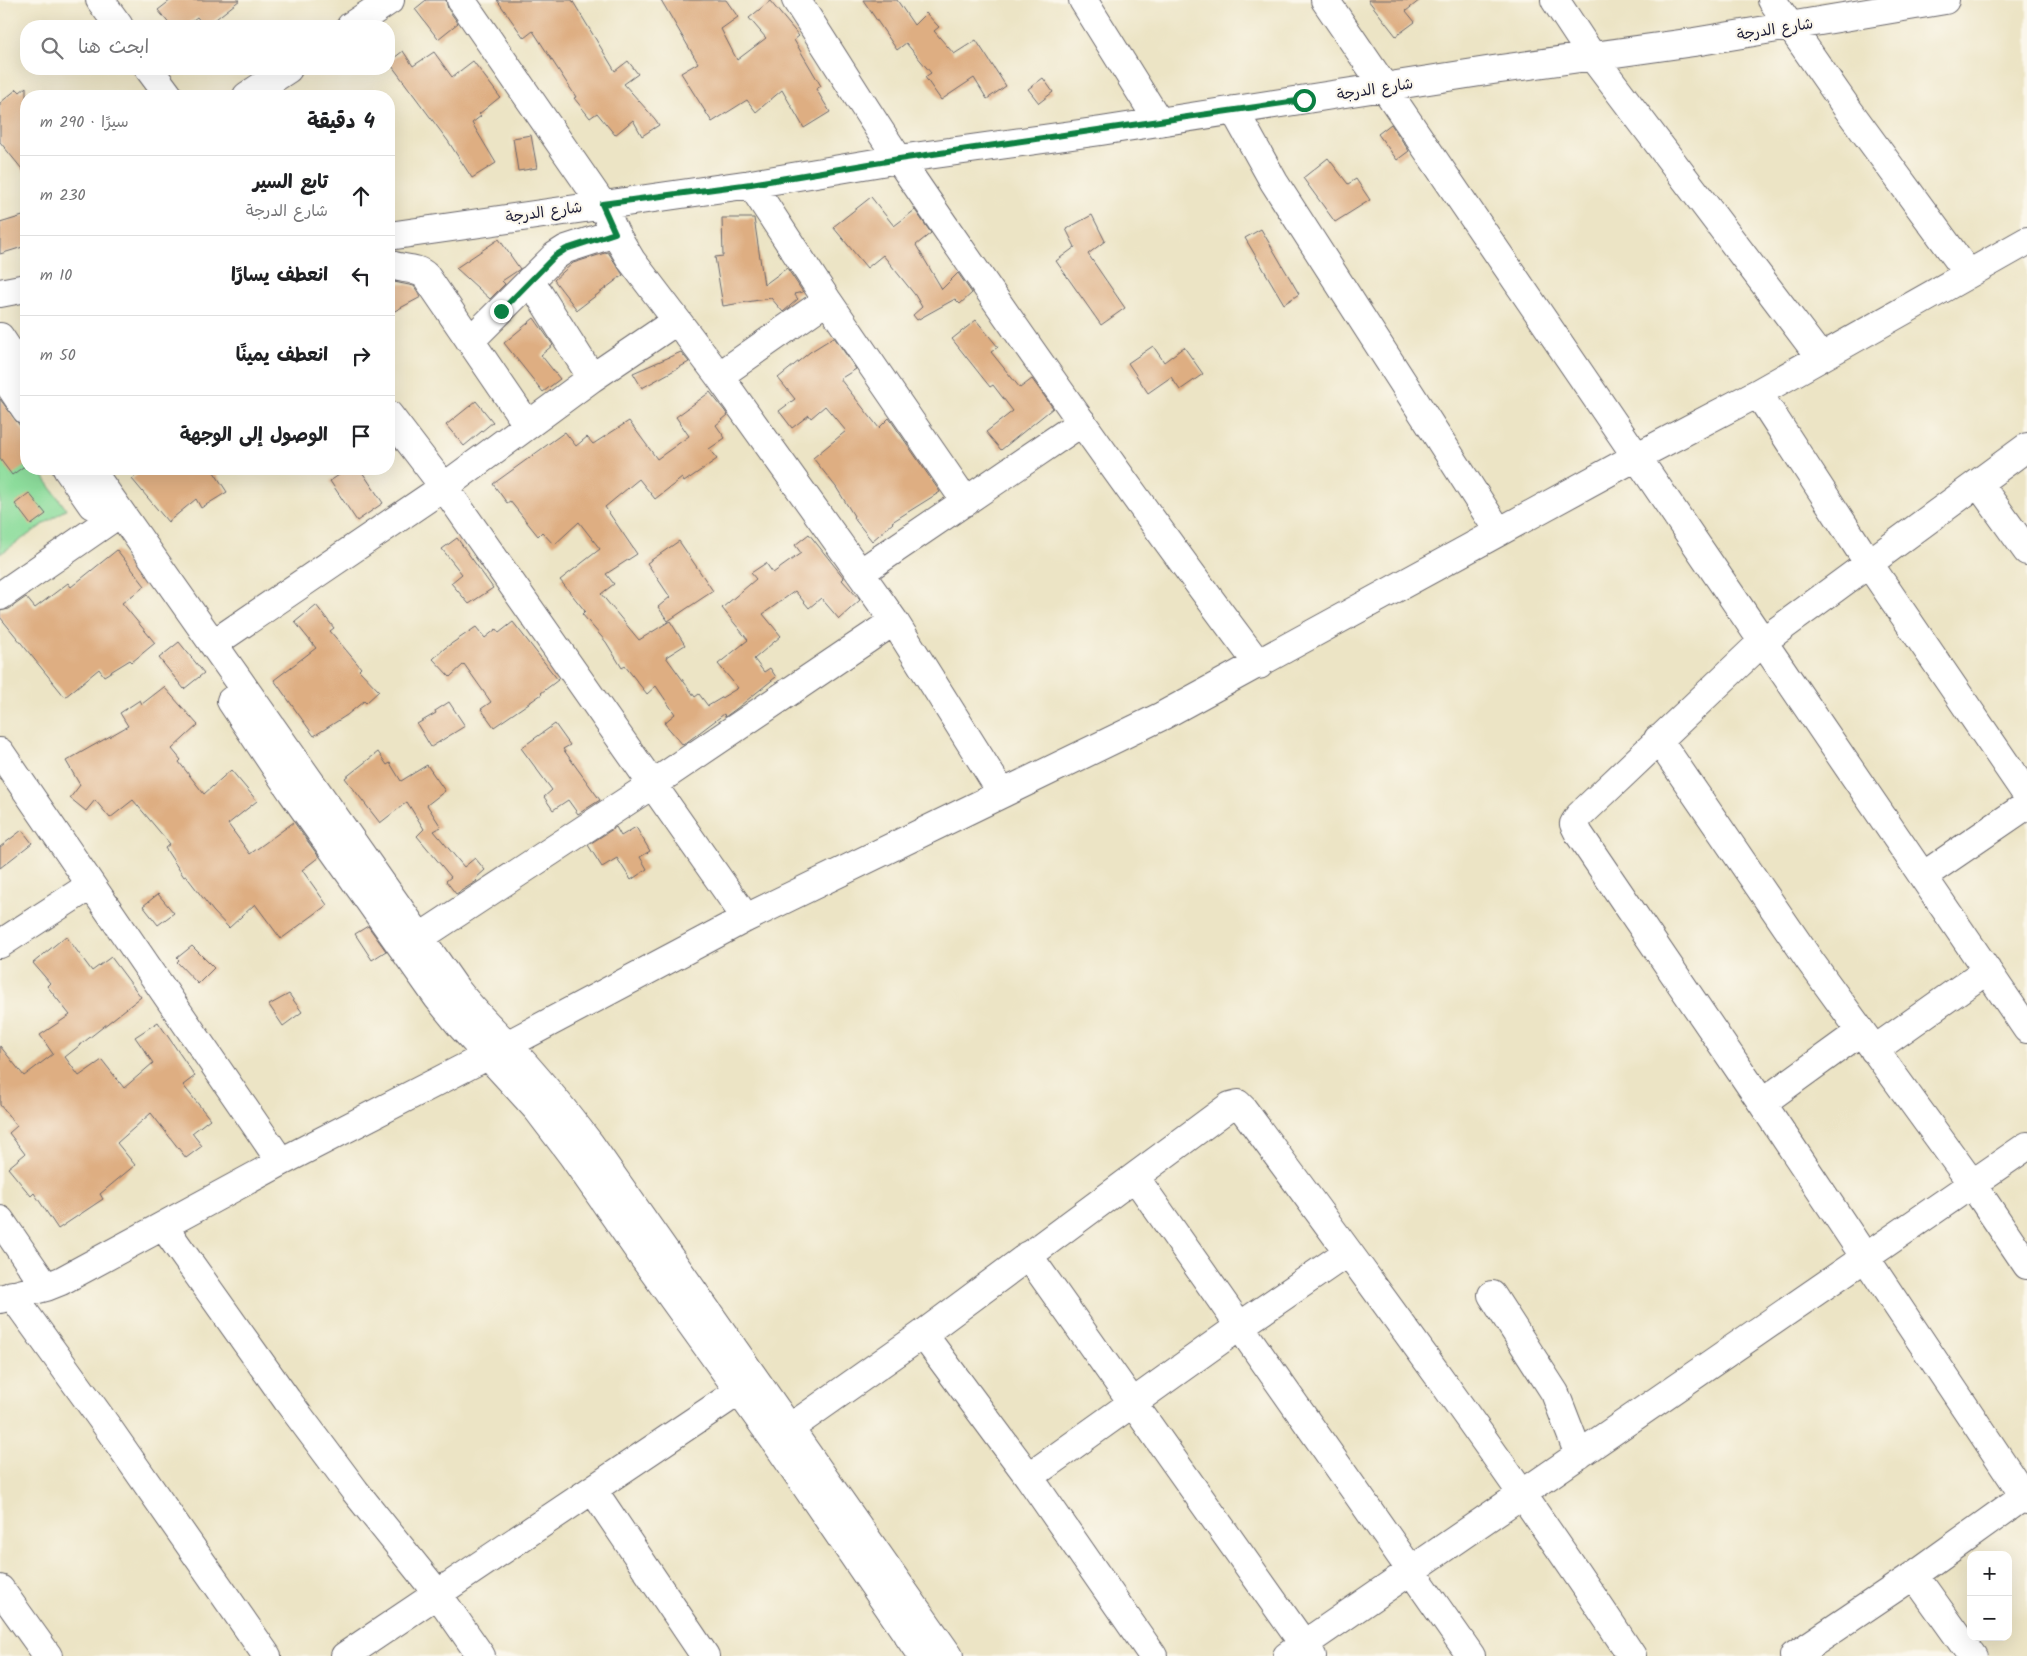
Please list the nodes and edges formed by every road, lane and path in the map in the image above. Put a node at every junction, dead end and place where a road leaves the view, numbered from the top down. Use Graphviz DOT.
graph roads {
  1 [pos="100,0"];
  2 [pos="390,0"];
  3 [pos="461,0"];
  4 [pos="796,0"];
  5 [pos="1082,0"];
  6 [pos="1325,0"];
  7 [pos="1555,0"];
  8 [pos="1772,0"];
  9 [pos="1945,0"];
  10 [pos="115,20"];
  11 [pos="360,20"];
  12 [pos="1789,27"];
  13 [pos="1592,56"];
  14 [pos="153,75"];
  15 [pos="279,75"];
  16 [pos="1383,87"];
  17 [pos="165,90"];
  18 [pos="256,90"];
  19 [pos="1234,110"];
  20 [pos="1159,122"];
  21 [pos="899,159"];
  22 [pos="751,184"];
  23 [pos="602,204"];
  24 [pos="615,233"];
  25 [pos="395,235"];
  26 [pos="2027,241"];
  27 [pos="395,265"];
  28 [pos="1968,273"];
  29 [pos="530,280"];
  30 [pos="20,289"];
  31 [pos="0,293"];
  32 [pos="827,300"];
  33 [pos="676,321"];
  34 [pos="0,337"];
  35 [pos="470,341"];
  36 [pos="1820,357"];
  37 [pos="20,367"];
  38 [pos="0,371"];
  39 [pos="719,376"];
  40 [pos="592,378"];
  41 [pos="1758,393"];
  42 [pos="20,401"];
  43 [pos="1082,422"];
  44 [pos="395,423"];
  45 [pos="527,424"];
  46 [pos="2027,447"];
  47 [pos="1636,457"];
  48 [pos="73,475"];
  49 [pos="93,475"];
  50 [pos="1978,483"];
  51 [pos="444,487"];
  52 [pos="966,502"];
  53 [pos="113,518"];
  54 [pos="1498,532"];
  55 [pos="2027,551"];
  56 [pos="1869,564"];
  57 [pos="860,572"];
  58 [pos="0,596"];
  59 [pos="894,621"];
  60 [pos="1762,642"];
  61 [pos="213,644"];
  62 [pos="1258,664"];
  63 [pos="1658,739"];
  64 [pos="0,752"];
  65 [pos="653,784"];
  66 [pos="1002,793"];
  67 [pos="2027,795"];
  68 [pos="2027,805"];
  69 [pos="1923,876"];
  70 [pos="91,886"];
  71 [pos="746,918"];
  72 [pos="419,938"];
  73 [pos="0,944"];
  74 [pos="1987,970"];
  75 [pos="2027,1029"];
  76 [pos="1867,1041"];
  77 [pos="498,1050"];
  78 [pos="1762,1102"];
  79 [pos="2027,1146"];
  80 [pos="281,1162"];
  81 [pos="1135,1177"];
  82 [pos="1972,1184"];
  83 [pos="0,1220"];
  84 [pos="164,1227"];
  85 [pos="1348,1252"];
  86 [pos="1028,1255"];
  87 [pos="1864,1258"];
  88 [pos="2027,1265"];
  89 [pos="46,1287"];
  90 [pos="1492,1295"];
  91 [pos="6,1297"];
  92 [pos="1240,1326"];
  93 [pos="924,1334"];
  94 [pos="739,1391"];
  95 [pos="1134,1402"];
  96 [pos="790,1428"];
  97 [pos="1579,1455"];
  98 [pos="1030,1477"];
  99 [pos="592,1490"];
  100 [pos="1523,1493"];
  101 [pos="2026,1498"];
  102 [pos="1411,1570"];
  103 [pos="1914,1575"];
  104 [pos="0,1589"];
  105 [pos="437,1593"];
  106 [pos="1301,1652"];
  107 [pos="1144,1653"];
  108 [pos="1797,1655"];
  109 [pos="48,1656"];
  110 [pos="267,1656"];
  111 [pos="345,1656"];
  112 [pos="481,1656"];
  113 [pos="705,1656"];
  114 [pos="922,1656"];
  115 [pos="949,1656"];
  116 [pos="1471,1656"];
  117 [pos="1632,1656"];
  118 [pos="1972,1656"];
  1 -- 10 [label="street"];
  2 -- 11 [label="street"];
  3 -- 23 [label="street"];
  4 -- 21 [label="street"];
  5 -- 20 [label="street"];
  6 -- 16 [label="street"];
  7 -- 13 [label="street"];
  8 -- 12 [label="street"];
  9 -- 12 [label="street, شارع الدرجة"];
  12 -- 13 [label="street, شارع الدرجة"];
  12 -- 28 [label="street"];
  13 -- 16 [label="street, شارع الدرجة"];
  13 -- 36 [label="street"];
  14 -- 17 [label="street"];
  15 -- 18 [label="street"];
  16 -- 19 [label="street, شارع الدرجة"];
  16 -- 47 [label="street"];
  19 -- 20 [label="street, شارع الدرجة"];
  19 -- 54 [label="street"];
  20 -- 21 [label="street, شارع الدرجة"];
  21 -- 22 [label="street, شارع الدرجة"];
  21 -- 43 [label="street"];
  22 -- 23 [label="street, شارع الدرجة"];
  22 -- 32 [label="street"];
  23 -- 24 [label="street"];
  23 -- 25 [label="street, شارع الدرجة"];
  24 -- 29 [label="street"];
  24 -- 33 [label="street"];
  26 -- 28 [label="street"];
  27 -- 35 [label="street"];
  28 -- 36 [label="street"];
  29 -- 35 [label="street"];
  29 -- 40 [label="street"];
  30 -- 31 [label="street"];
  32 -- 39 [label="street"];
  32 -- 52 [label="street"];
  33 -- 39 [label="street"];
  33 -- 40 [label="street"];
  34 -- 37 [label="street"];
  35 -- 45 [label="street"];
  36 -- 41 [label="street"];
  38 -- 42 [label="street"];
  39 -- 57 [label="street"];
  40 -- 45 [label="street"];
  41 -- 47 [label="street"];
  41 -- 56 [label="street"];
  43 -- 52 [label="street"];
  43 -- 62 [label="street"];
  44 -- 51 [label="street"];
  45 -- 51 [label="street"];
  46 -- 50 [label="street"];
  47 -- 54 [label="street"];
  47 -- 60 [label="street"];
  48 -- 53 [label="street"];
  49 -- 53 [label="street"];
  50 -- 55 [label="street"];
  50 -- 56 [label="street"];
  51 -- 61 [label="street"];
  51 -- 65 [label="street"];
  52 -- 57 [label="street"];
  53 -- 58 [label="street"];
  53 -- 61 [label="street"];
  53 -- 77 [label="street"];
  54 -- 62 [label="street"];
  56 -- 60 [label="street"];
  56 -- 67 [label="street"];
  57 -- 59 [label="street"];
  59 -- 65 [label="street"];
  59 -- 66 [label="street"];
  60 -- 63 [label="street"];
  60 -- 69 [label="street"];
  61 -- 72 [label="street"];
  62 -- 66 [label="street"];
  63 -- 76 [label="street"];
  63 -- 78 [label="street"];
  64 -- 70 [label="street"];
  65 -- 71 [label="street"];
  65 -- 72 [label="street"];
  66 -- 71 [label="street"];
  68 -- 69 [label="street"];
  69 -- 74 [label="street"];
  70 -- 73 [label="street"];
  70 -- 80 [label="street"];
  71 -- 77 [label="street"];
  72 -- 77 [label="street"];
  74 -- 75 [label="street"];
  74 -- 76 [label="street"];
  76 -- 78 [label="street"];
  76 -- 82 [label="street"];
  77 -- 80 [label="street"];
  77 -- 94 [label="street"];
  77 -- 96 [label="street"];
  78 -- 87 [label="street"];
  79 -- 82 [label="street"];
  80 -- 84 [label="street"];
  81 -- 85 [label="street"];
  81 -- 86 [label="street"];
  81 -- 92 [label="street"];
  82 -- 87 [label="street"];
  82 -- 88 [label="street"];
  83 -- 89 [label="street"];
  84 -- 89 [label="street"];
  84 -- 105 [label="street"];
  85 -- 92 [label="street"];
  85 -- 100 [label="street"];
  86 -- 93 [label="street"];
  86 -- 95 [label="street"];
  87 -- 97 [label="street"];
  87 -- 101 [label="street"];
  89 -- 91 [label="street"];
  90 -- 97 [label="street"];
  91 -- 110 [label="street"];
  92 -- 95 [label="street"];
  92 -- 102 [label="street"];
  93 -- 96 [label="street"];
  93 -- 98 [label="street"];
  94 -- 99 [label="street"];
  94 -- 114 [label="street"];
  95 -- 98 [label="street"];
  95 -- 106 [label="street"];
  96 -- 115 [label="street"];
  97 -- 100 [label="street"];
  98 -- 107 [label="street"];
  99 -- 105 [label="street"];
  99 -- 113 [label="street"];
  100 -- 102 [label="street"];
  100 -- 117 [label="street"];
  101 -- 103 [label="street"];
  102 -- 106 [label="street"];
  102 -- 116 [label="street"];
  103 -- 108 [label="street"];
  103 -- 118 [label="street"];
  104 -- 109 [label="street"];
  105 -- 111 [label="street"];
  105 -- 112 [label="street"];
}
